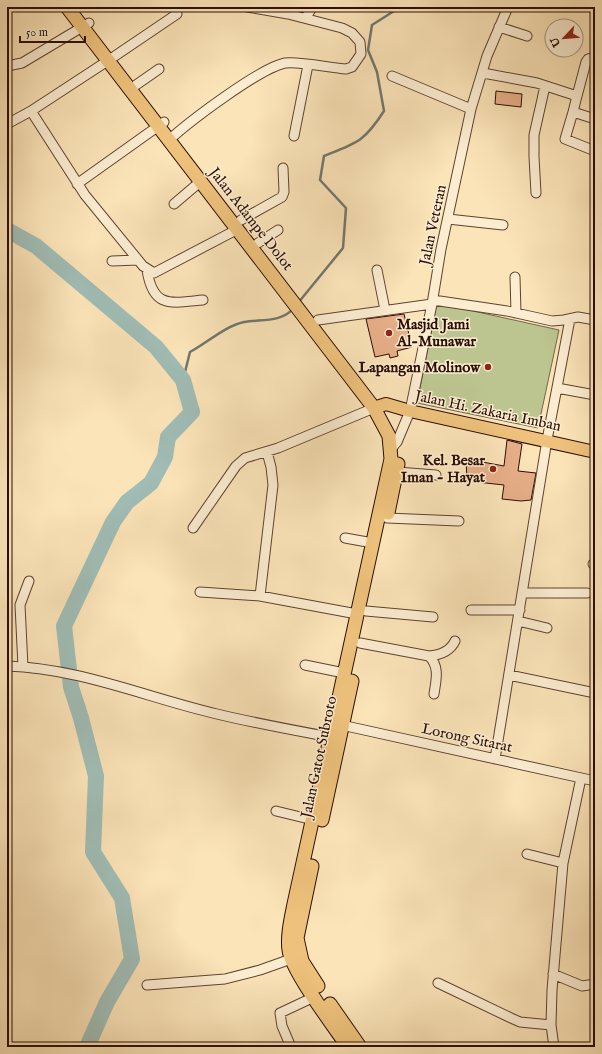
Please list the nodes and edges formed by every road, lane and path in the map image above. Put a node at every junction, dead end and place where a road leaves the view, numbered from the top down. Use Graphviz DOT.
graph roads {
  1 [pos="68,7"];
  2 [pos="77,7"];
  3 [pos="312,7"];
  4 [pos="508,7"];
  5 [pos="250,8"];
  6 [pos="177,14"];
  7 [pos="306,18"];
  8 [pos="86,25"];
  9 [pos="499,27"];
  10 [pos="526,36"];
  11 [pos="595,57"];
  12 [pos="112,58"];
  13 [pos="308,65"];
  14 [pos="7,66"];
  15 [pos="159,69"];
  16 [pos="483,73"];
  17 [pos="392,76"];
  18 [pos="136,85"];
  19 [pos="545,86"];
  20 [pos="577,96"];
  21 [pos="471,109"];
  22 [pos="31,111"];
  23 [pos="573,112"];
  24 [pos="595,119"];
  25 [pos="7,124"];
  26 [pos="161,124"];
  27 [pos="294,136"];
  28 [pos="172,137"];
  29 [pos="595,151"];
  30 [pos="283,168"];
  31 [pos="201,181"];
  32 [pos="77,184"];
  33 [pos="536,193"];
  34 [pos="174,204"];
  35 [pos="448,219"];
  36 [pos="240,225"];
  37 [pos="503,225"];
  38 [pos="278,230"];
  39 [pos="258,242"];
  40 [pos="138,260"];
  41 [pos="112,261"];
  42 [pos="146,270"];
  43 [pos="377,270"];
  44 [pos="515,277"];
  45 [pos="296,297"];
  46 [pos="203,300"];
  47 [pos="432,302"];
  48 [pos="305,309"];
  49 [pos="385,310"];
  50 [pos="516,312"];
  51 [pos="570,319"];
  52 [pos="318,320"];
  53 [pos="595,320"];
  54 [pos="557,388"];
  55 [pos="595,395"];
  56 [pos="377,406"];
  57 [pos="410,411"];
  58 [pos="547,440"];
  59 [pos="267,452"];
  60 [pos="394,452"];
  61 [pos="595,452"];
  62 [pos="397,472"];
  63 [pos="436,475"];
  64 [pos="386,505"];
  65 [pos="387,518"];
  66 [pos="459,521"];
  67 [pos="193,528"];
  68 [pos="345,538"];
  69 [pos="373,543"];
  70 [pos="29,581"];
  71 [pos="200,592"];
  72 [pos="523,593"];
  73 [pos="587,594"];
  74 [pos="260,596"];
  75 [pos="471,610"];
  76 [pos="520,610"];
  77 [pos="362,612"];
  78 [pos="433,617"];
  79 [pos="518,621"];
  80 [pos="547,628"];
  81 [pos="455,641"];
  82 [pos="360,643"];
  83 [pos="429,656"];
  84 [pos="305,665"];
  85 [pos="7,666"];
  86 [pos="23,666"];
  87 [pos="344,673"];
  88 [pos="509,675"];
  89 [pos="434,694"];
  90 [pos="595,694"];
  91 [pos="338,724"];
  92 [pos="330,737"];
  93 [pos="495,759"];
  94 [pos="581,778"];
  95 [pos="595,781"];
  96 [pos="276,811"];
  97 [pos="313,820"];
  98 [pos="527,854"];
  99 [pos="563,863"];
  100 [pos="298,909"];
  101 [pos="286,961"];
  102 [pos="552,982"];
  103 [pos="438,983"];
  104 [pos="595,984"];
  105 [pos="147,985"];
  106 [pos="314,997"];
  107 [pos="551,1025"];
  108 [pos="291,1047"];
  109 [pos="348,1047"];
  110 [pos="360,1047"];
  111 [pos="554,1047"];
  1 -- 8 [label="highway, Jalan Adampe Dolot"];
  2 -- 8 [label="highway, Jalan Adampe Dolot"];
  3 -- 7 [label="street"];
  4 -- 9 [label="street, Jalan Veteran"];
  5 -- 7 [label="street"];
  6 -- 12 [label="street"];
  7 -- 13 [label="street"];
  8 -- 12 [label="highway, Jalan Adampe Dolot"];
  8 -- 14 [label="street"];
  9 -- 10 [label="street"];
  9 -- 16 [label="street, Jalan Veteran"];
  11 -- 20 [label="street"];
  12 -- 18 [label="highway, Jalan Adampe Dolot"];
  12 -- 22 [label="street"];
  12 -- 26 [label="highway, Jalan Adampe Dolot"];
  13 -- 27 [label="street"];
  13 -- 28 [label="street"];
  15 -- 18 [label="street"];
  16 -- 19 [label="street"];
  16 -- 21 [label="street, Jalan Veteran"];
  17 -- 21 [label="street"];
  18 -- 26 [label="highway, Jalan Adampe Dolot"];
  19 -- 20 [label="street"];
  19 -- 33 [label="street"];
  20 -- 23 [label="street"];
  21 -- 35 [label="street, Jalan Veteran"];
  22 -- 25 [label="street"];
  22 -- 32 [label="street"];
  23 -- 24 [label="street"];
  23 -- 29 [label="street"];
  26 -- 28 [label="highway, Jalan Adampe Dolot"];
  26 -- 32 [label="street"];
  28 -- 31 [label="highway, Jalan Adampe Dolot"];
  28 -- 36 [label="highway, Jalan Adampe Dolot"];
  30 -- 36 [label="street"];
  31 -- 34 [label="street"];
  31 -- 36 [label="highway, Jalan Adampe Dolot"];
  32 -- 40 [label="street"];
  35 -- 37 [label="street"];
  35 -- 47 [label="street, Jalan Veteran"];
  36 -- 39 [label="highway, Jalan Adampe Dolot"];
  36 -- 42 [label="street"];
  36 -- 45 [label="highway, Jalan Adampe Dolot"];
  38 -- 39 [label="street"];
  39 -- 45 [label="highway, Jalan Adampe Dolot"];
  40 -- 41 [label="street"];
  40 -- 42 [label="street"];
  42 -- 46 [label="street"];
  43 -- 49 [label="street"];
  44 -- 50 [label="street"];
  45 -- 48 [label="highway, Jalan Adampe Dolot"];
  47 -- 49 [label="street"];
  47 -- 50 [label="street"];
  47 -- 57 [label="street, Jalan Veteran"];
  48 -- 52 [label="highway, Jalan Adampe Dolot"];
  48 -- 56 [label="highway, Jalan Adampe Dolot"];
  49 -- 52 [label="street"];
  50 -- 51 [label="street"];
  51 -- 53 [label="street"];
  51 -- 54 [label="street"];
  52 -- 56 [label="highway, Jalan Adampe Dolot"];
  54 -- 55 [label="street"];
  54 -- 58 [label="street"];
  56 -- 57 [label="main road, Jalan Hi. Zakaria Imban"];
  56 -- 59 [label="street"];
  56 -- 60 [label="highway, Jalan Adampe Dolot"];
  57 -- 58 [label="main road, Jalan Hi. Zakaria Imban"];
  57 -- 60 [label="street, Jalan Veteran"];
  58 -- 61 [label="main road, Jalan Hi. Zakaria Imban"];
  58 -- 72 [label="street"];
  59 -- 67 [label="street"];
  59 -- 74 [label="street"];
  60 -- 62 [label="highway, Jalan Gatot Subroto"];
  60 -- 64 [label="highway, Jalan Gatot Subroto"];
  62 -- 63 [label="street"];
  62 -- 64 [label="highway, Jalan Gatot Subroto"];
  64 -- 65 [label="highway, Jalan Gatot Subroto"];
  64 -- 69 [label="highway, Jalan Gatot Subroto"];
  65 -- 66 [label="street"];
  65 -- 77 [label="highway, Jalan Gatot Subroto"];
  68 -- 69 [label="street"];
  69 -- 77 [label="highway, Jalan Gatot Subroto"];
  70 -- 86 [label="street"];
  71 -- 74 [label="street"];
  72 -- 73 [label="street"];
  72 -- 76 [label="street"];
  74 -- 77 [label="street"];
  75 -- 76 [label="street"];
  76 -- 79 [label="street"];
  77 -- 78 [label="street"];
  77 -- 82 [label="highway, Jalan Gatot Subroto"];
  77 -- 87 [label="highway, Jalan Gatot Subroto"];
  79 -- 80 [label="street"];
  79 -- 88 [label="street"];
  81 -- 83 [label="street"];
  82 -- 83 [label="street"];
  82 -- 91 [label="highway, Jalan Gatot Subroto"];
  83 -- 89 [label="street"];
  84 -- 87 [label="street"];
  85 -- 86 [label="street"];
  86 -- 92 [label="street"];
  87 -- 91 [label="highway, Jalan Gatot Subroto"];
  88 -- 90 [label="street"];
  88 -- 93 [label="street"];
  91 -- 92 [label="highway, Jalan Gatot Subroto"];
  91 -- 93 [label="street, Lorong Sitarat"];
  91 -- 100 [label="highway, Jalan Gatot Subroto"];
  92 -- 97 [label="highway, Jalan Gatot Subroto"];
  93 -- 94 [label="street, Lorong Sitarat"];
  94 -- 95 [label="street, Lorong Sitarat"];
  94 -- 99 [label="street"];
  96 -- 97 [label="street"];
  97 -- 100 [label="highway, Jalan Gatot Subroto"];
  98 -- 99 [label="street"];
  99 -- 102 [label="street"];
  100 -- 101 [label="highway, Jalan Gatot Subroto"];
  100 -- 110 [label="highway, Jalan Gatot Subroto"];
  101 -- 105 [label="street"];
  101 -- 106 [label="highway, Jalan Gatot Subroto"];
  102 -- 104 [label="street"];
  102 -- 107 [label="street"];
  103 -- 107 [label="street"];
  106 -- 108 [label="street"];
  106 -- 109 [label="highway, Jalan Gatot Subroto"];
  107 -- 111 [label="street"];
}
